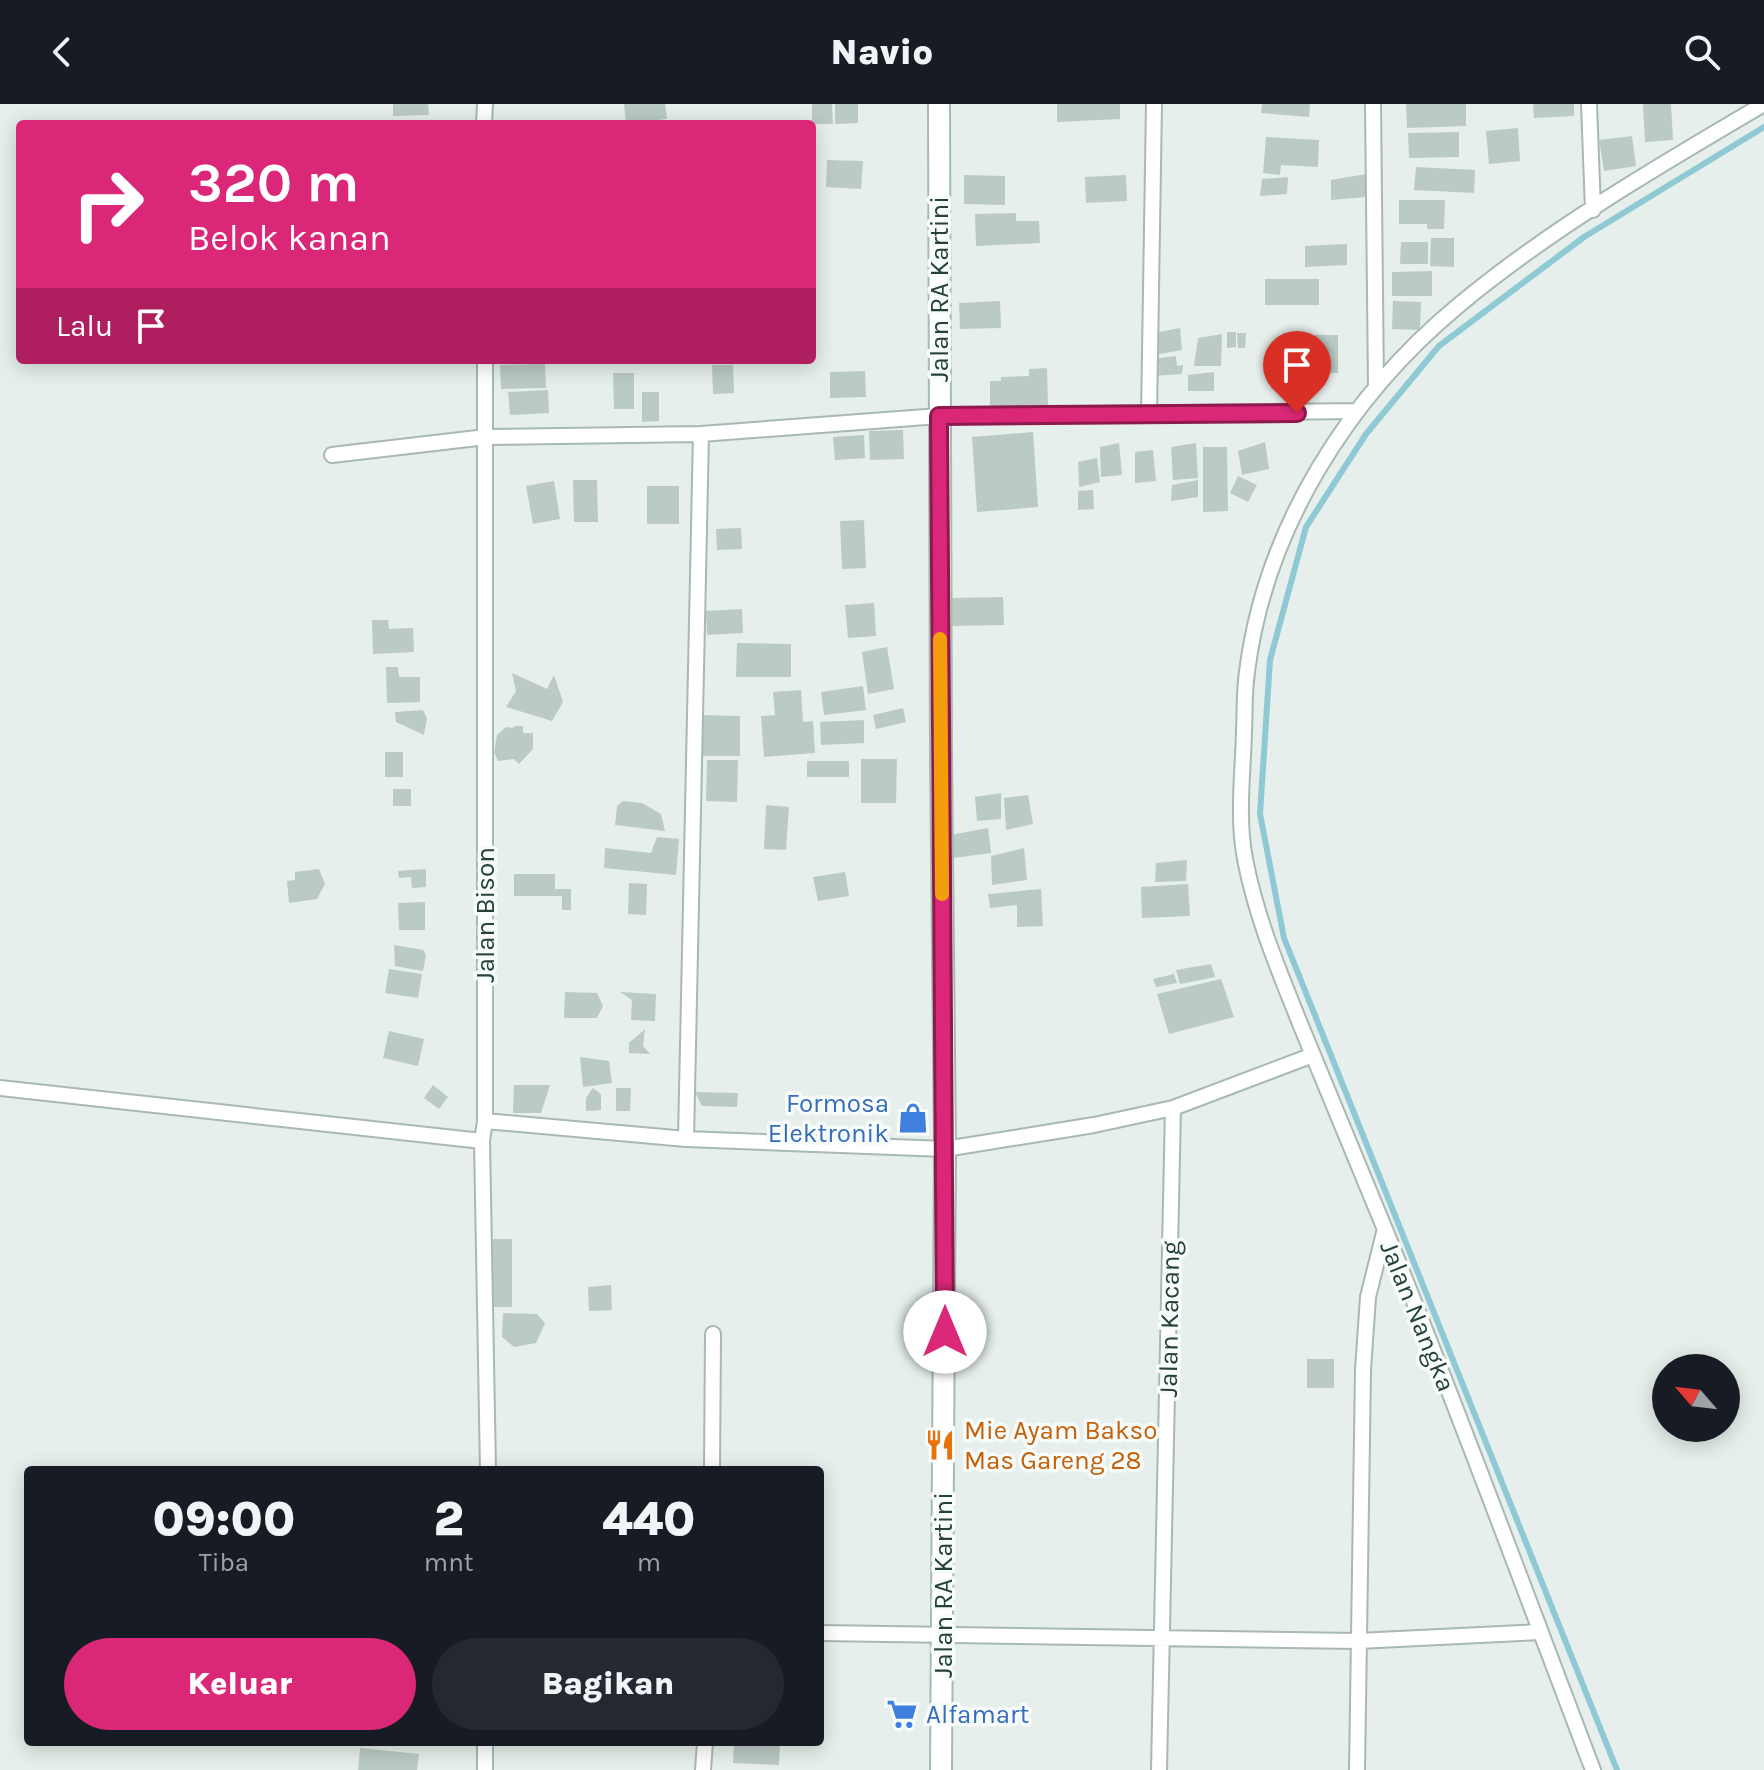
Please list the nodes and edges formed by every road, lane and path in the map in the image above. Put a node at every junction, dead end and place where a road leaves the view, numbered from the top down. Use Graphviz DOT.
graph roads {
  1 [pos="939,104"];
  2 [pos="1154,104"];
  3 [pos="1373,104"];
  4 [pos="1589,104"];
  5 [pos="1764,104"];
  6 [pos="1593,210"];
  7 [pos="485,364"];
  8 [pos="1376,387"];
  9 [pos="1356,411"];
  10 [pos="1149,415"];
  11 [pos="939,416"];
  12 [pos="701,434"];
  13 [pos="486,437"];
  14 [pos="332,455"];
  15 [pos="1313,1055"];
  16 [pos="0,1088"];
  17 [pos="1173,1108"];
  18 [pos="485,1121"];
  19 [pos="686,1139"];
  20 [pos="482,1141"];
  21 [pos="945,1149"];
  22 [pos="1385,1229"];
  23 [pos="713,1334"];
  24 [pos="488,1466"];
  25 [pos="712,1466"];
  26 [pos="1540,1632"];
  27 [pos="824,1633"];
  28 [pos="943,1636"];
  29 [pos="1162,1639"];
  30 [pos="1358,1641"];
  31 [pos="485,1746"];
  32 [pos="705,1746"];
  33 [pos="485,1770"];
  34 [pos="703,1770"];
  35 [pos="941,1770"];
  36 [pos="1159,1770"];
  37 [pos="1357,1770"];
  38 [pos="1593,1770"];
  1 -- 11 [label="main road, Jalan RA Kartini"];
  2 -- 10 [label="street"];
  3 -- 8 [label="street"];
  4 -- 6 [label="street"];
  5 -- 6 [label="street"];
  6 -- 8 [label="street"];
  7 -- 13 [label="street, Jalan Bison"];
  8 -- 9 [label="street"];
  9 -- 10 [label="street"];
  9 -- 15 [label="street"];
  10 -- 11 [label="street"];
  11 -- 12 [label="street"];
  11 -- 21 [label="main road, Jalan RA Kartini"];
  12 -- 13 [label="street"];
  12 -- 19 [label="street"];
  13 -- 14 [label="street"];
  13 -- 18 [label="street, Jalan Bison"];
  15 -- 17 [label="street"];
  15 -- 22 [label="street"];
  16 -- 20 [label="street"];
  17 -- 21 [label="street"];
  17 -- 29 [label="street, Jalan Kacang"];
  18 -- 19 [label="street"];
  18 -- 20 [label="street, Jalan Bison"];
  19 -- 21 [label="street"];
  20 -- 24 [label="street, Jalan Bison"];
  21 -- 28 [label="main road, Jalan RA Kartini"];
  22 -- 26 [label="street, Jalan Nangka"];
  22 -- 30 [label="street, Jalan Nangka"];
  23 -- 25 [label="street"];
  26 -- 30 [label="street"];
  26 -- 38 [label="street, Jalan Nangka"];
  27 -- 28 [label="street"];
  28 -- 29 [label="street"];
  28 -- 35 [label="main road, Jalan RA Kartini"];
  29 -- 30 [label="street"];
  29 -- 36 [label="street, Jalan Kacang"];
  30 -- 37 [label="street, Jalan Nangka"];
  31 -- 33 [label="street"];
  32 -- 34 [label="street"];
}
